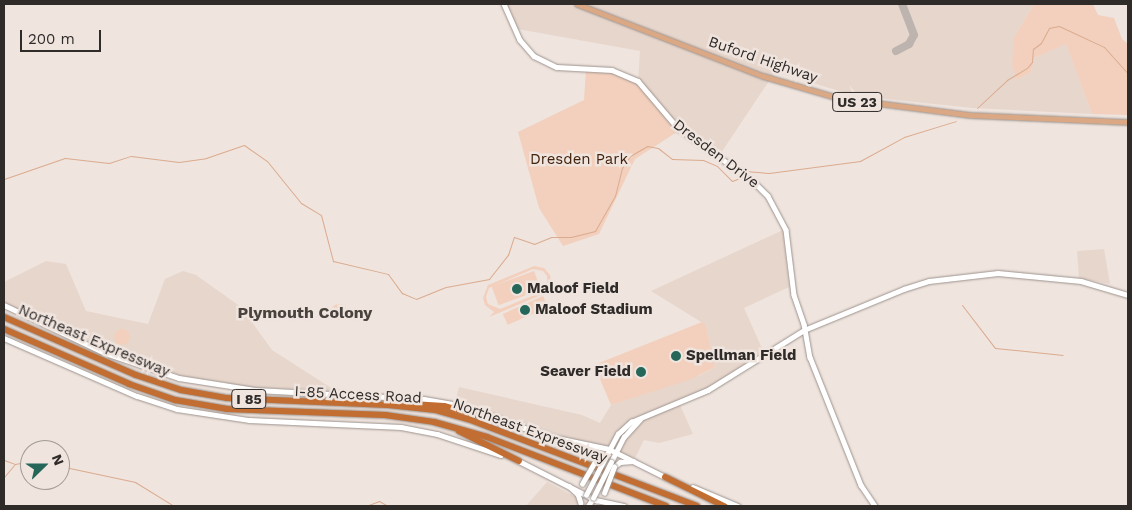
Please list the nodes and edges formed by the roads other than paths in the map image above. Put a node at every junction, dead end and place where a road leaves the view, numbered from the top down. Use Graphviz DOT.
graph roads {
  1 [pos="504,4"];
  2 [pos="577,4"];
  3 [pos="1128,122"];
  4 [pos="1128,295"];
  5 [pos="4,304"];
  6 [pos="4,317"];
  7 [pos="4,329"];
  8 [pos="804,330"];
  9 [pos="4,338"];
  10 [pos="388,404"];
  11 [pos="640,419"];
  12 [pos="513,424"];
  13 [pos="452,426"];
  14 [pos="590,445"];
  15 [pos="609,449"];
  16 [pos="616,451"];
  17 [pos="519,461"];
  18 [pos="635,462"];
  19 [pos="665,478"];
  20 [pos="565,482"];
  21 [pos="571,485"];
  22 [pos="586,494"];
  23 [pos="593,498"];
  24 [pos="612,504"];
  25 [pos="580,505"];
  26 [pos="588,506"];
  27 [pos="624,506"];
  28 [pos="666,506"];
  29 [pos="697,506"];
  30 [pos="724,506"];
  31 [pos="738,506"];
  32 [pos="875,506"];
  1 -- 8 [label="main road, Dresden Drive"];
  2 -- 3 [label="main road, Buford Highway / US 23"];
  4 -- 8 [label="main road"];
  5 -- 12 [label="main road, I-85 Access Road"];
  6 -- 10 [label="highway, Northeast Expressway / I 85"];
  7 -- 13 [label="highway, Northeast Expressway / I 85"];
  8 -- 11 [label="main road"];
  8 -- 32 [label="main road, Dresden Drive"];
  9 -- 17 [label="main road, I-85 Access Road"];
  10 -- 12 [label="highway"];
  10 -- 29 [label="highway, Northeast Expressway / I 85"];
  11 -- 15 [label="main road"];
  11 -- 16 [label="main road"];
  12 -- 14 [label="main road, I-85 Access Road"];
  13 -- 17 [label="highway"];
  13 -- 28 [label="highway, Northeast Expressway / I 85"];
  14 -- 15 [label="main road, I-85 Access Road"];
  14 -- 21 [label="main road, bridge"];
  15 -- 16 [label="main road, I-85 Access Road"];
  15 -- 22 [label="main road, bridge"];
  16 -- 18 [label="main road, I-85 Access Road"];
  16 -- 23 [label="main road, bridge"];
  17 -- 20 [label="main road, I-85 Access Road"];
  18 -- 19 [label="main road, I-85 Access Road"];
  18 -- 24 [label="main road, bridge"];
  19 -- 30 [label="highway"];
  19 -- 31 [label="main road, I-85 Access Road"];
  20 -- 21 [label="main road, I-85 Access Road"];
  20 -- 25 [label="main road"];
  21 -- 22 [label="main road, I-85 Access Road"];
  22 -- 23 [label="main road, I-85 Access Road"];
  22 -- 25 [label="main road"];
  23 -- 24 [label="main road, I-85 Access Road"];
  23 -- 26 [label="main road"];
  24 -- 27 [label="main road, I-85 Access Road"];
}
